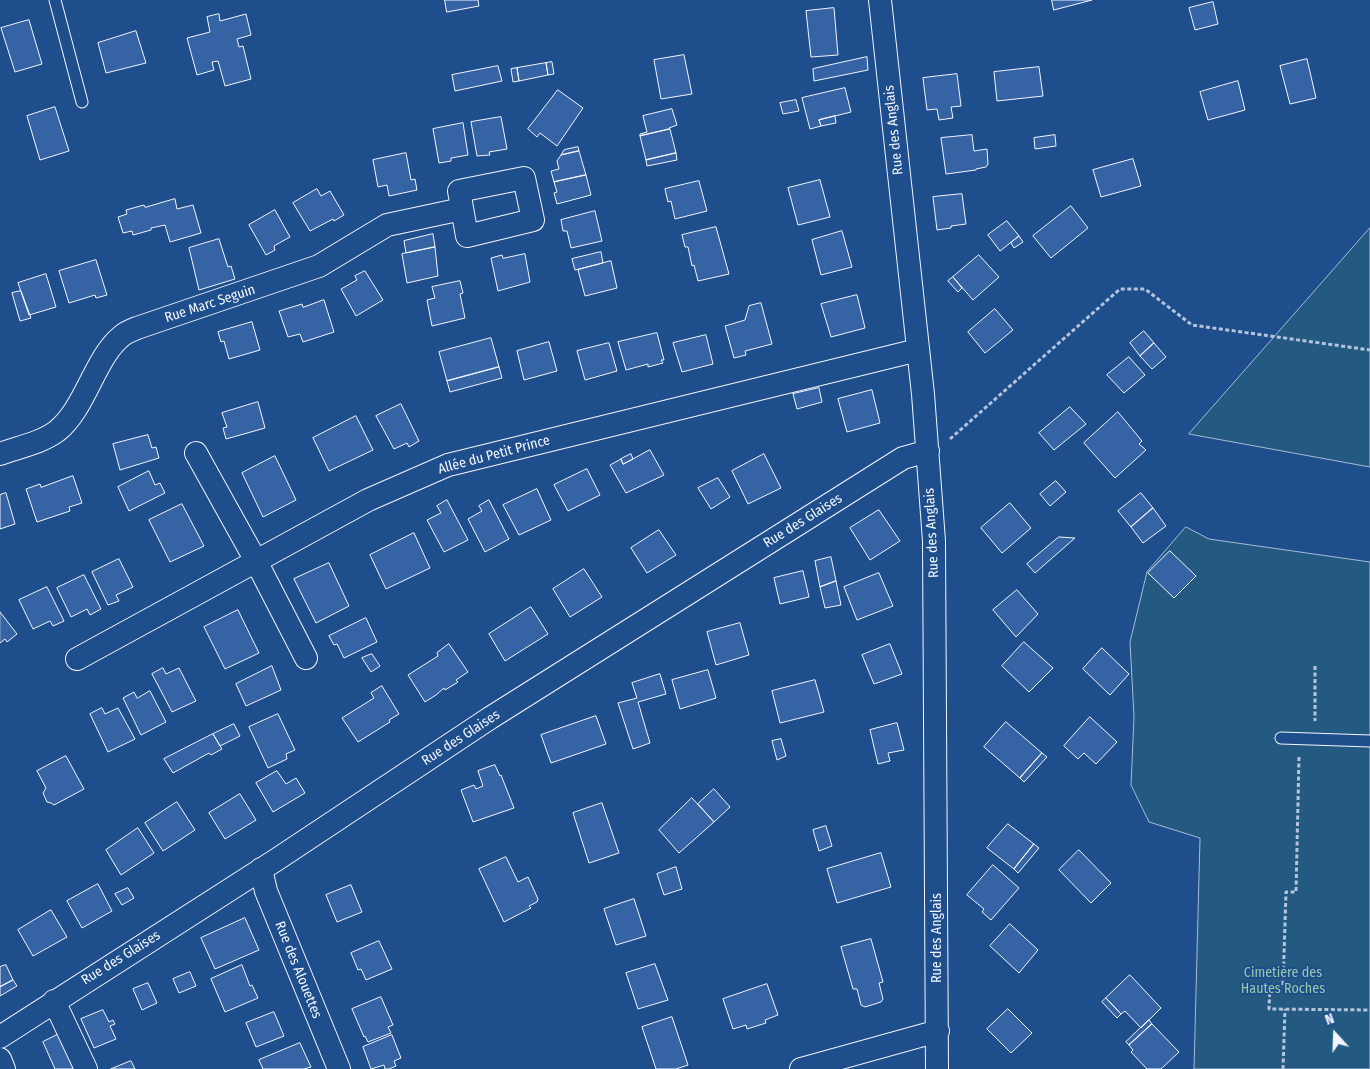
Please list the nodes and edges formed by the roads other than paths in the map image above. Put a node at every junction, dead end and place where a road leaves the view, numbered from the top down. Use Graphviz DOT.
graph roads {
  1 [pos="55,0"];
  2 [pos="880,0"];
  3 [pos="82,102"];
  4 [pos="462,209"];
  5 [pos="918,350"];
  6 [pos="928,451"];
  7 [pos="196,453"];
  8 [pos="0,454"];
  9 [pos="256,561"];
  10 [pos="306,658"];
  11 [pos="77,659"];
  12 [pos="1281,738"];
  13 [pos="1370,741"];
  14 [pos="261,869"];
  15 [pos="54,1001"];
  16 [pos="938,1031"];
  17 [pos="0,1037"];
  18 [pos="0,1059"];
  19 [pos="4,1069"];
  20 [pos="86,1069"];
  21 [pos="340,1069"];
  22 [pos="801,1069"];
  23 [pos="937,1069"];
  1 -- 3 [label="lane"];
  2 -- 5 [label="street, Rue des Anglais"];
  4 -- 8 [label="street, Rue Marc Seguin"];
  5 -- 6 [label="street, Rue des Anglais"];
  5 -- 9 [label="street, Allée du Petit Prince"];
  6 -- 14 [label="street, Rue des Glaises"];
  6 -- 16 [label="street, Rue des Anglais"];
  7 -- 9 [label="street"];
  9 -- 10 [label="street"];
  9 -- 11 [label="street, Allée du Petit Prince"];
  12 -- 13 [label="lane"];
  14 -- 15 [label="street, Rue des Glaises"];
  14 -- 21 [label="street, Rue des Alouettes"];
  15 -- 17 [label="street, Rue des Glaises"];
  15 -- 20 [label="street"];
  16 -- 22 [label="street"];
  16 -- 23 [label="street, Rue des Anglais"];
  18 -- 19 [label="street"];
}
